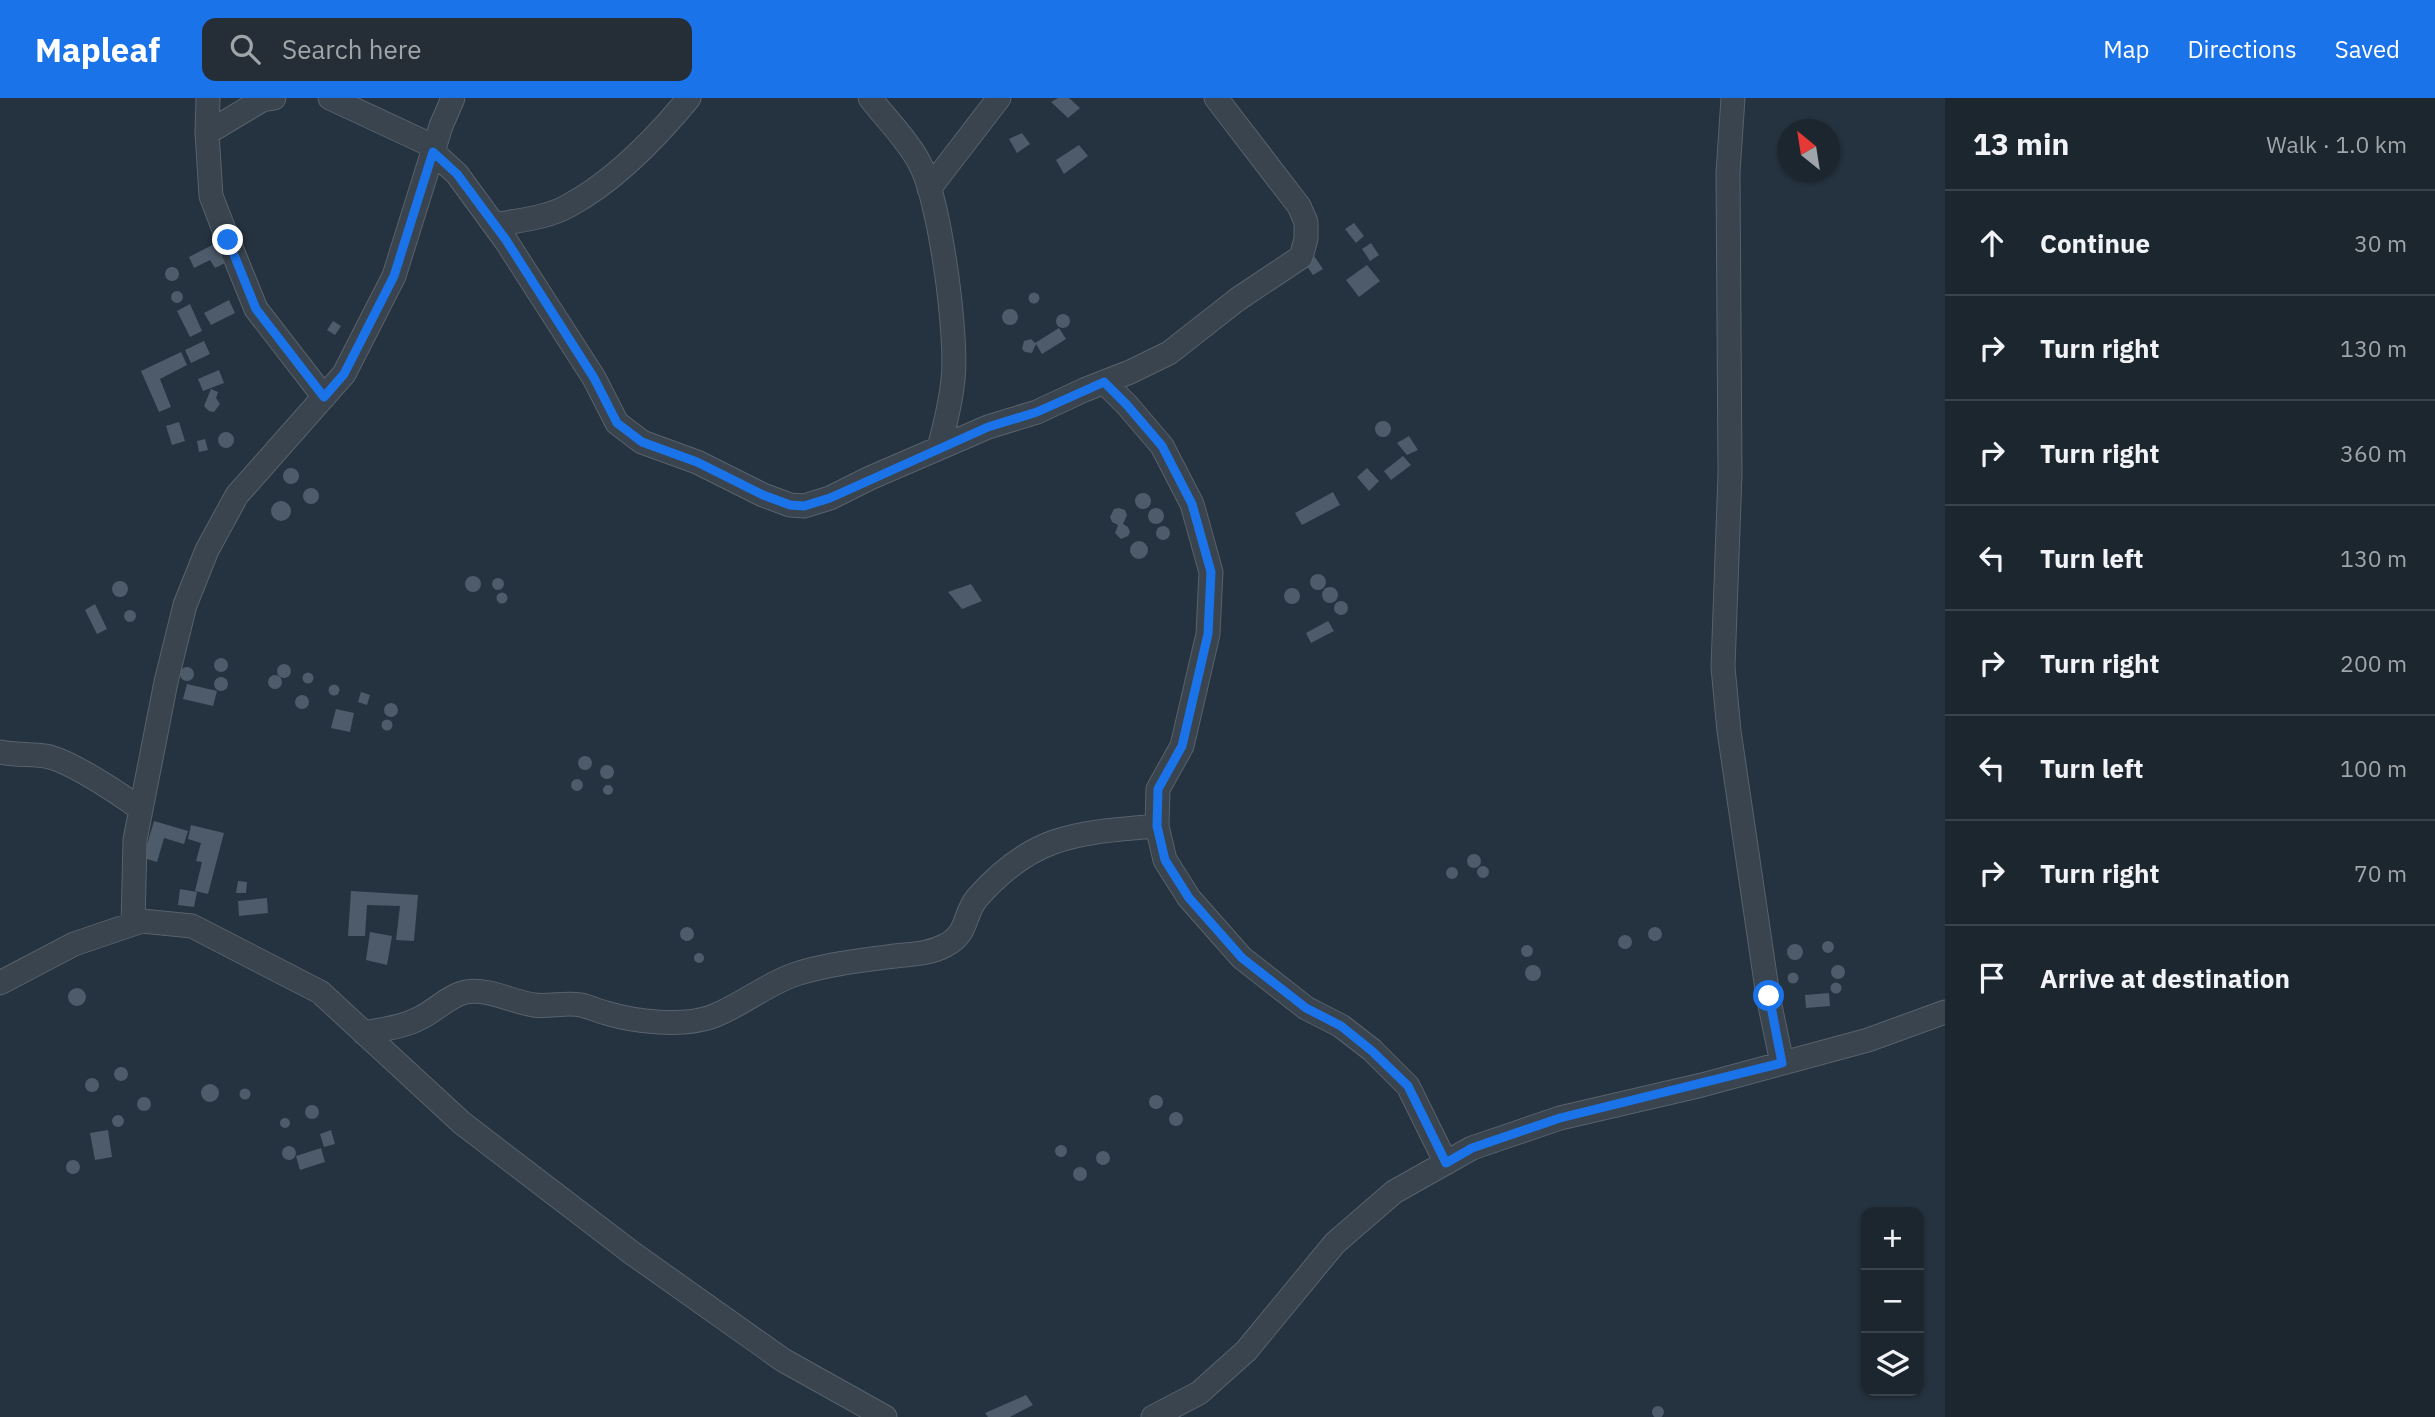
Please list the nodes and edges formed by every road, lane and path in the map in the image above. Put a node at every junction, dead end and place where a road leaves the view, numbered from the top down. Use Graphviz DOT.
graph roads {
  1 [pos="208,98"];
  2 [pos="274,98"];
  3 [pos="330,98"];
  4 [pos="453,98"];
  5 [pos="689,98"];
  6 [pos="870,98"];
  7 [pos="999,98"];
  8 [pos="1216,98"];
  9 [pos="1733,98"];
  10 [pos="207,133"];
  11 [pos="434,149"];
  12 [pos="929,189"];
  13 [pos="495,225"];
  14 [pos="1104,382"];
  15 [pos="324,397"];
  16 [pos="939,448"];
  17 [pos="0,752"];
  18 [pos="141,809"];
  19 [pos="1157,826"];
  20 [pos="133,924"];
  21 [pos="0,983"];
  22 [pos="1945,1013"];
  23 [pos="364,1033"];
  24 [pos="1782,1063"];
  25 [pos="1446,1163"];
  26 [pos="885,1417"];
  27 [pos="1153,1417"];
  1 -- 10 [label="street"];
  2 -- 10 [label="street"];
  3 -- 11 [label="street"];
  4 -- 11 [label="street"];
  5 -- 13 [label="street"];
  6 -- 12 [label="street"];
  7 -- 12 [label="street"];
  8 -- 14 [label="street"];
  9 -- 24 [label="street"];
  10 -- 15 [label="street"];
  11 -- 13 [label="street"];
  11 -- 15 [label="street"];
  12 -- 16 [label="street"];
  13 -- 16 [label="street"];
  14 -- 16 [label="street"];
  14 -- 19 [label="street"];
  15 -- 18 [label="street"];
  17 -- 18 [label="street"];
  18 -- 20 [label="street"];
  19 -- 23 [label="street"];
  19 -- 25 [label="street"];
  20 -- 21 [label="street"];
  20 -- 23 [label="street"];
  22 -- 24 [label="street"];
  23 -- 26 [label="street"];
  24 -- 25 [label="street"];
  25 -- 27 [label="street"];
}
